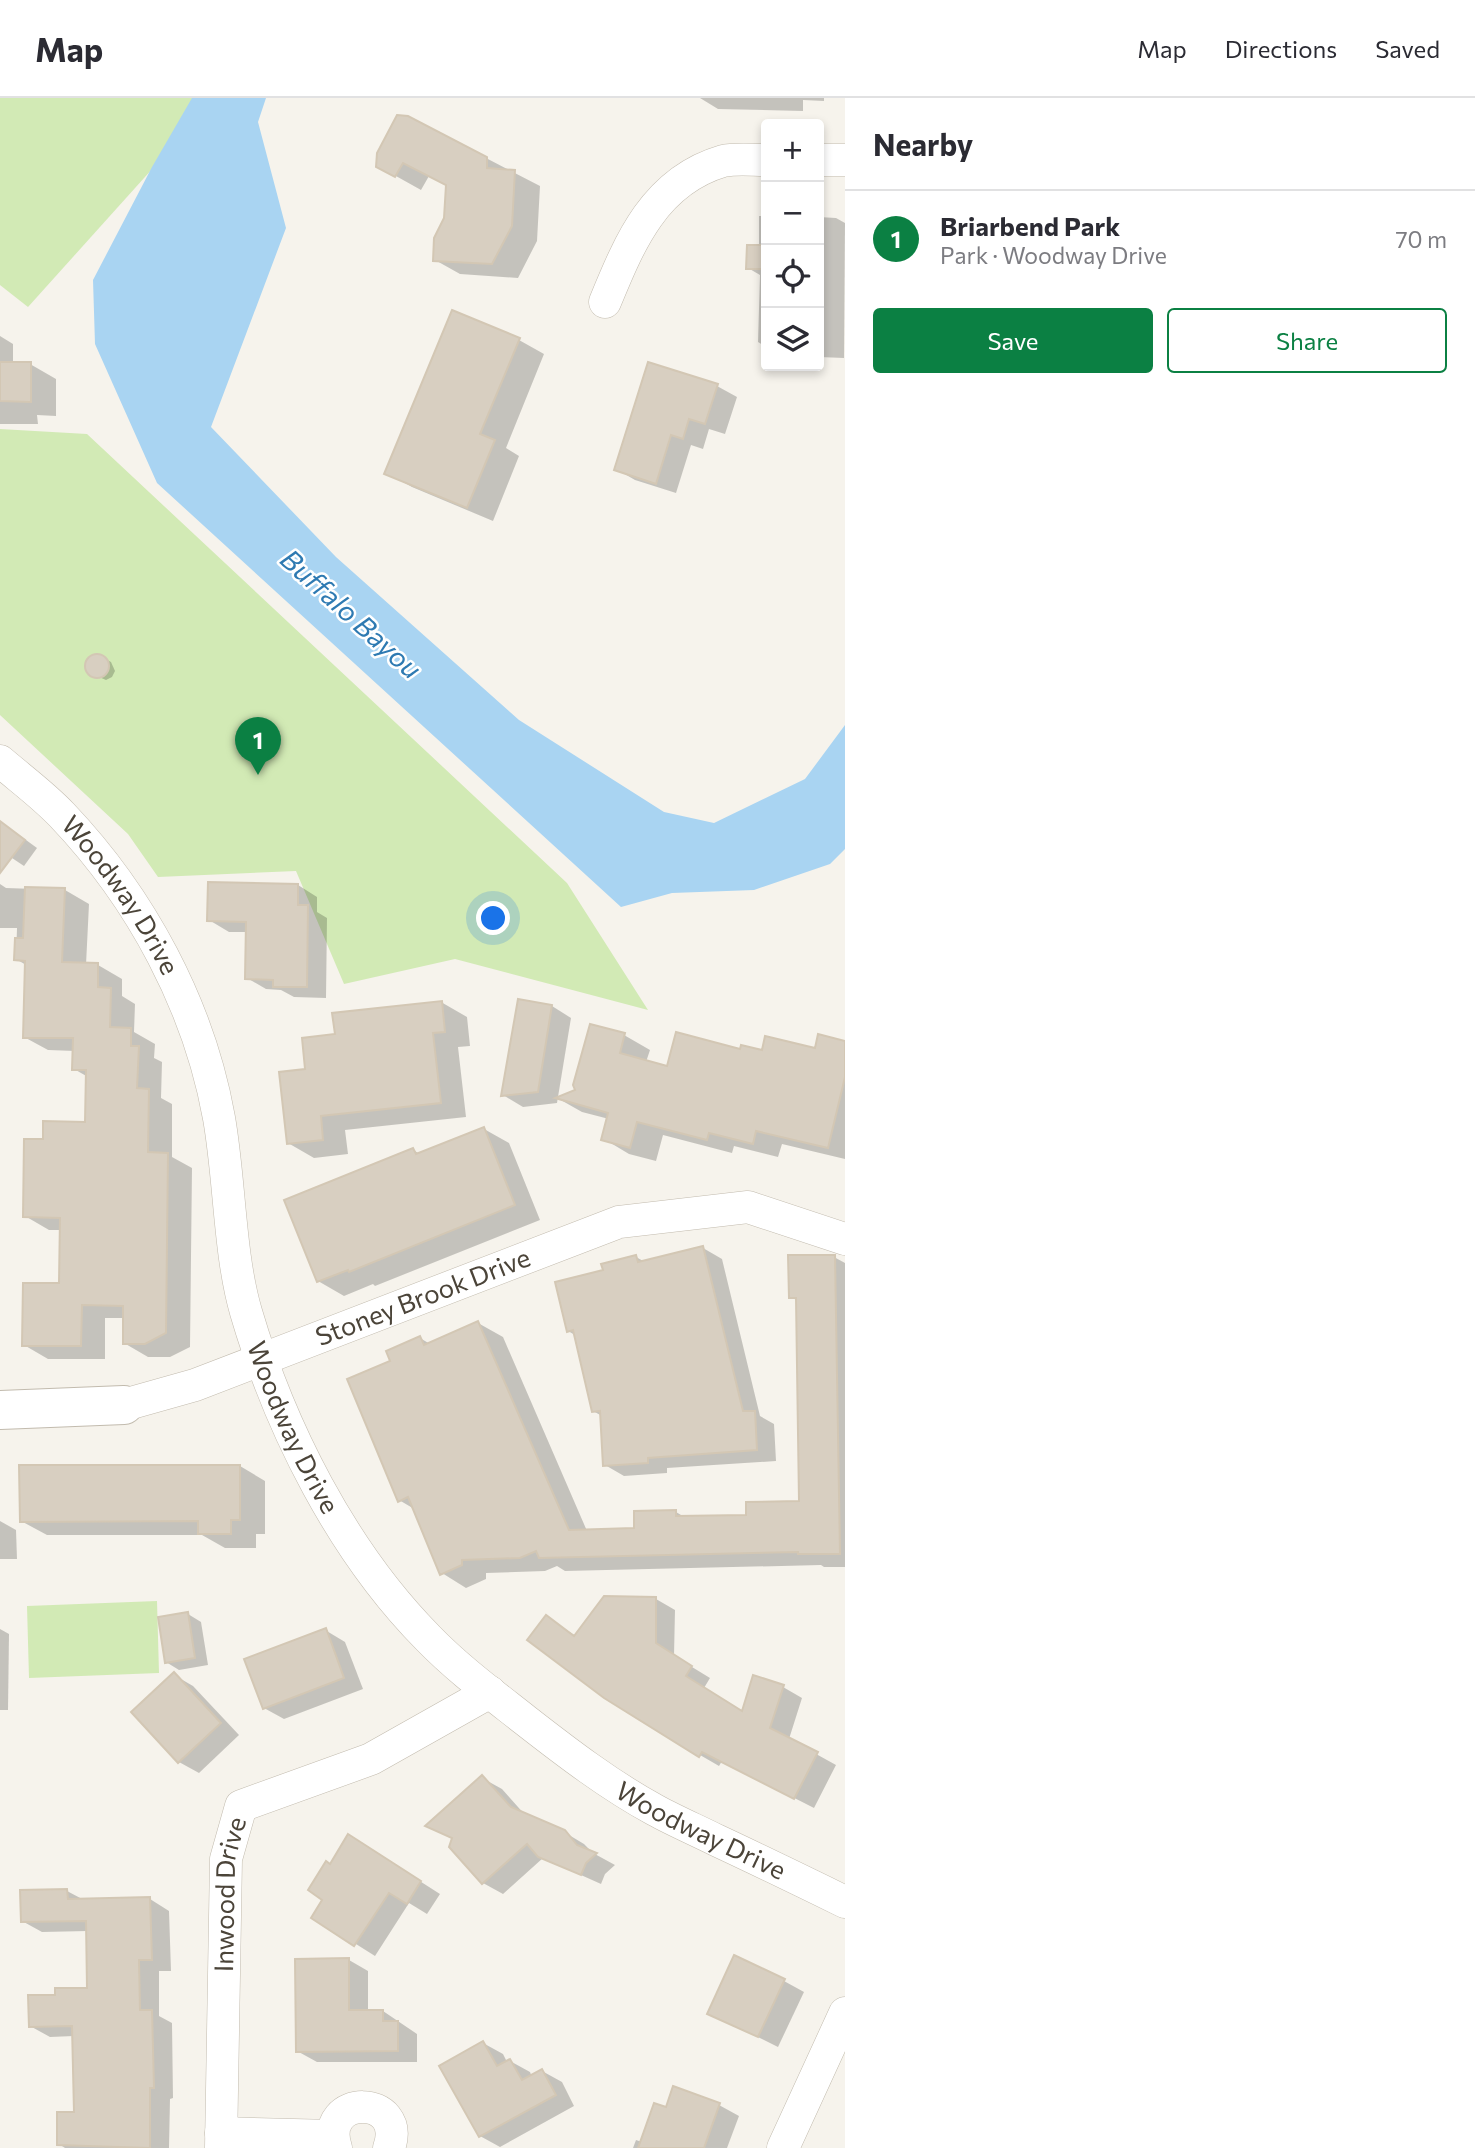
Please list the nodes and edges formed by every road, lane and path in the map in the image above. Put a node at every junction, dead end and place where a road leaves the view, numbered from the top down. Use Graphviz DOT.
graph roads {
  1 [pos="761,160"];
  2 [pos="824,160"];
  3 [pos="845,160"];
  4 [pos="605,302"];
  5 [pos="0,761"];
  6 [pos="845,1239"];
  7 [pos="262,1360"];
  8 [pos="124,1405"];
  9 [pos="0,1410"];
  10 [pos="490,1692"];
  11 [pos="845,1902"];
  12 [pos="845,2013"];
  13 [pos="221,2141"];
  14 [pos="335,2142"];
  15 [pos="389,2148"];
  16 [pos="783,2148"];
  1 -- 4 [label="street"];
  2 -- 3 [label="street"];
  5 -- 7 [label="street, Woodway Drive"];
  6 -- 7 [label="street, Stoney Brook Drive"];
  7 -- 8 [label="street, Stoney Brook Drive"];
  7 -- 10 [label="street, Woodway Drive"];
  8 -- 9 [label="street, Stoney Brook Drive"];
  10 -- 11 [label="street, Woodway Drive"];
  10 -- 13 [label="street, Inwood Drive"];
  12 -- 16 [label="street"];
  13 -- 14 [label="street, Inwood Drive"];
  14 -- 15 [label="street, Inwood Drive"];
}
